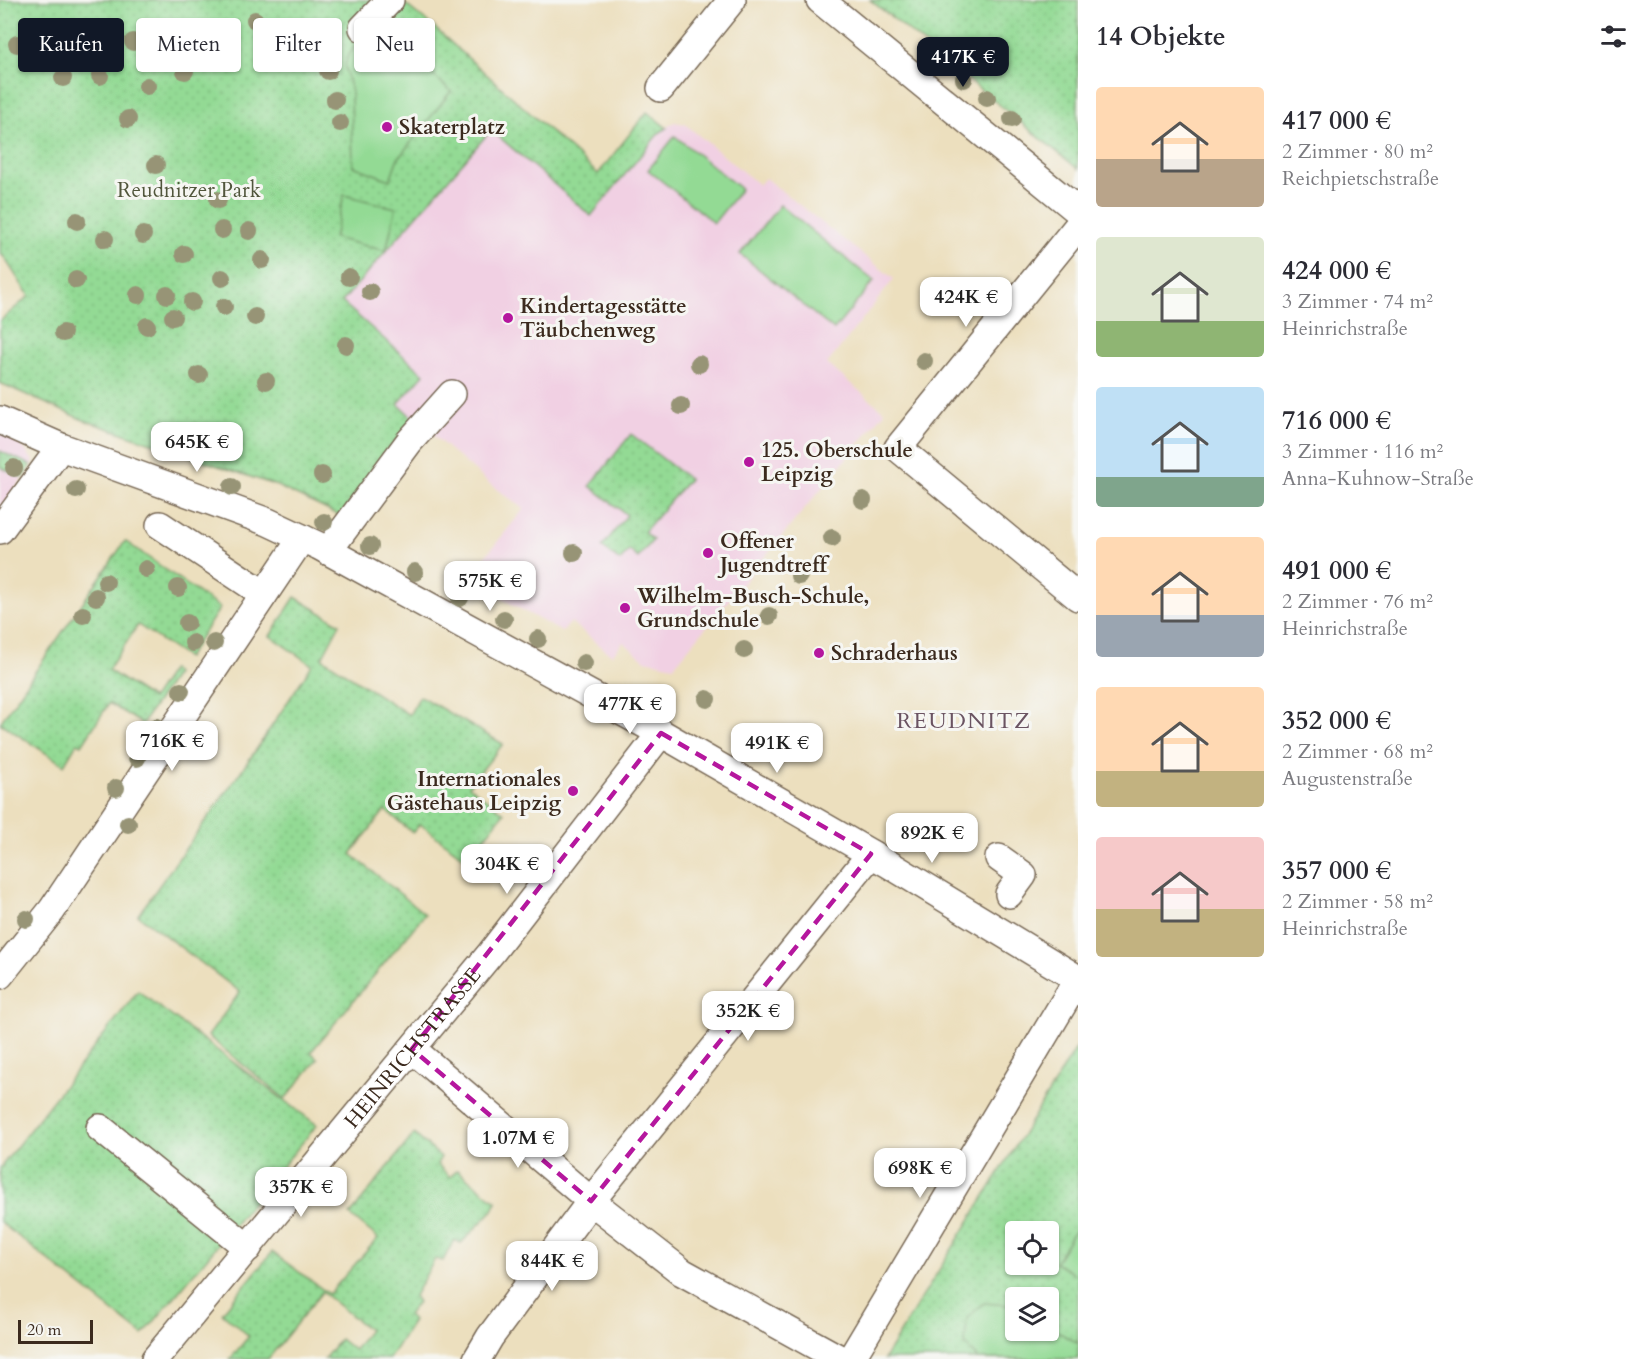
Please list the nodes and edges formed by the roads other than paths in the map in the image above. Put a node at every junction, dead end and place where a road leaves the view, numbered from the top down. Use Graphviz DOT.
graph roads {
  1 [pos="390,0"];
  2 [pos="732,0"];
  3 [pos="820,0"];
  4 [pos="373,18"];
  5 [pos="661,88"];
  6 [pos="1078,211"];
  7 [pos="1078,226"];
  8 [pos="452,394"];
  9 [pos="0,420"];
  10 [pos="61,447"];
  11 [pos="160,525"];
  12 [pos="0,530"];
  13 [pos="302,538"];
  14 [pos="328,551"];
  15 [pos="1075,589"];
  16 [pos="264,594"];
  17 [pos="661,733"];
  18 [pos="871,854"];
  19 [pos="999,858"];
  20 [pos="1009,894"];
  21 [pos="0,975"];
  22 [pos="1078,979"];
  23 [pos="412,1049"];
  24 [pos="100,1128"];
  25 [pos="591,1201"];
  26 [pos="248,1248"];
  27 [pos="155,1359"];
  28 [pos="477,1359"];
  29 [pos="840,1359"];
  30 [pos="851,1359"];
  1 -- 4 [label="street"];
  2 -- 5 [label="street"];
  3 -- 6 [label="street"];
  7 -- 15 [label="street"];
  8 -- 14 [label="street"];
  9 -- 10 [label="street"];
  10 -- 12 [label="street"];
  10 -- 13 [label="street"];
  11 -- 16 [label="street"];
  13 -- 14 [label="street"];
  13 -- 16 [label="street"];
  14 -- 17 [label="street"];
  16 -- 21 [label="street"];
  17 -- 18 [label="street"];
  17 -- 23 [label="street, HEINRICHSTRASSE"];
  18 -- 22 [label="street"];
  18 -- 25 [label="street"];
  19 -- 20 [label="street"];
  22 -- 30 [label="street"];
  23 -- 25 [label="street"];
  23 -- 26 [label="street, HEINRICHSTRASSE"];
  24 -- 26 [label="street"];
  25 -- 28 [label="street"];
  25 -- 29 [label="street"];
  26 -- 27 [label="street, HEINRICHSTRASSE"];
}
